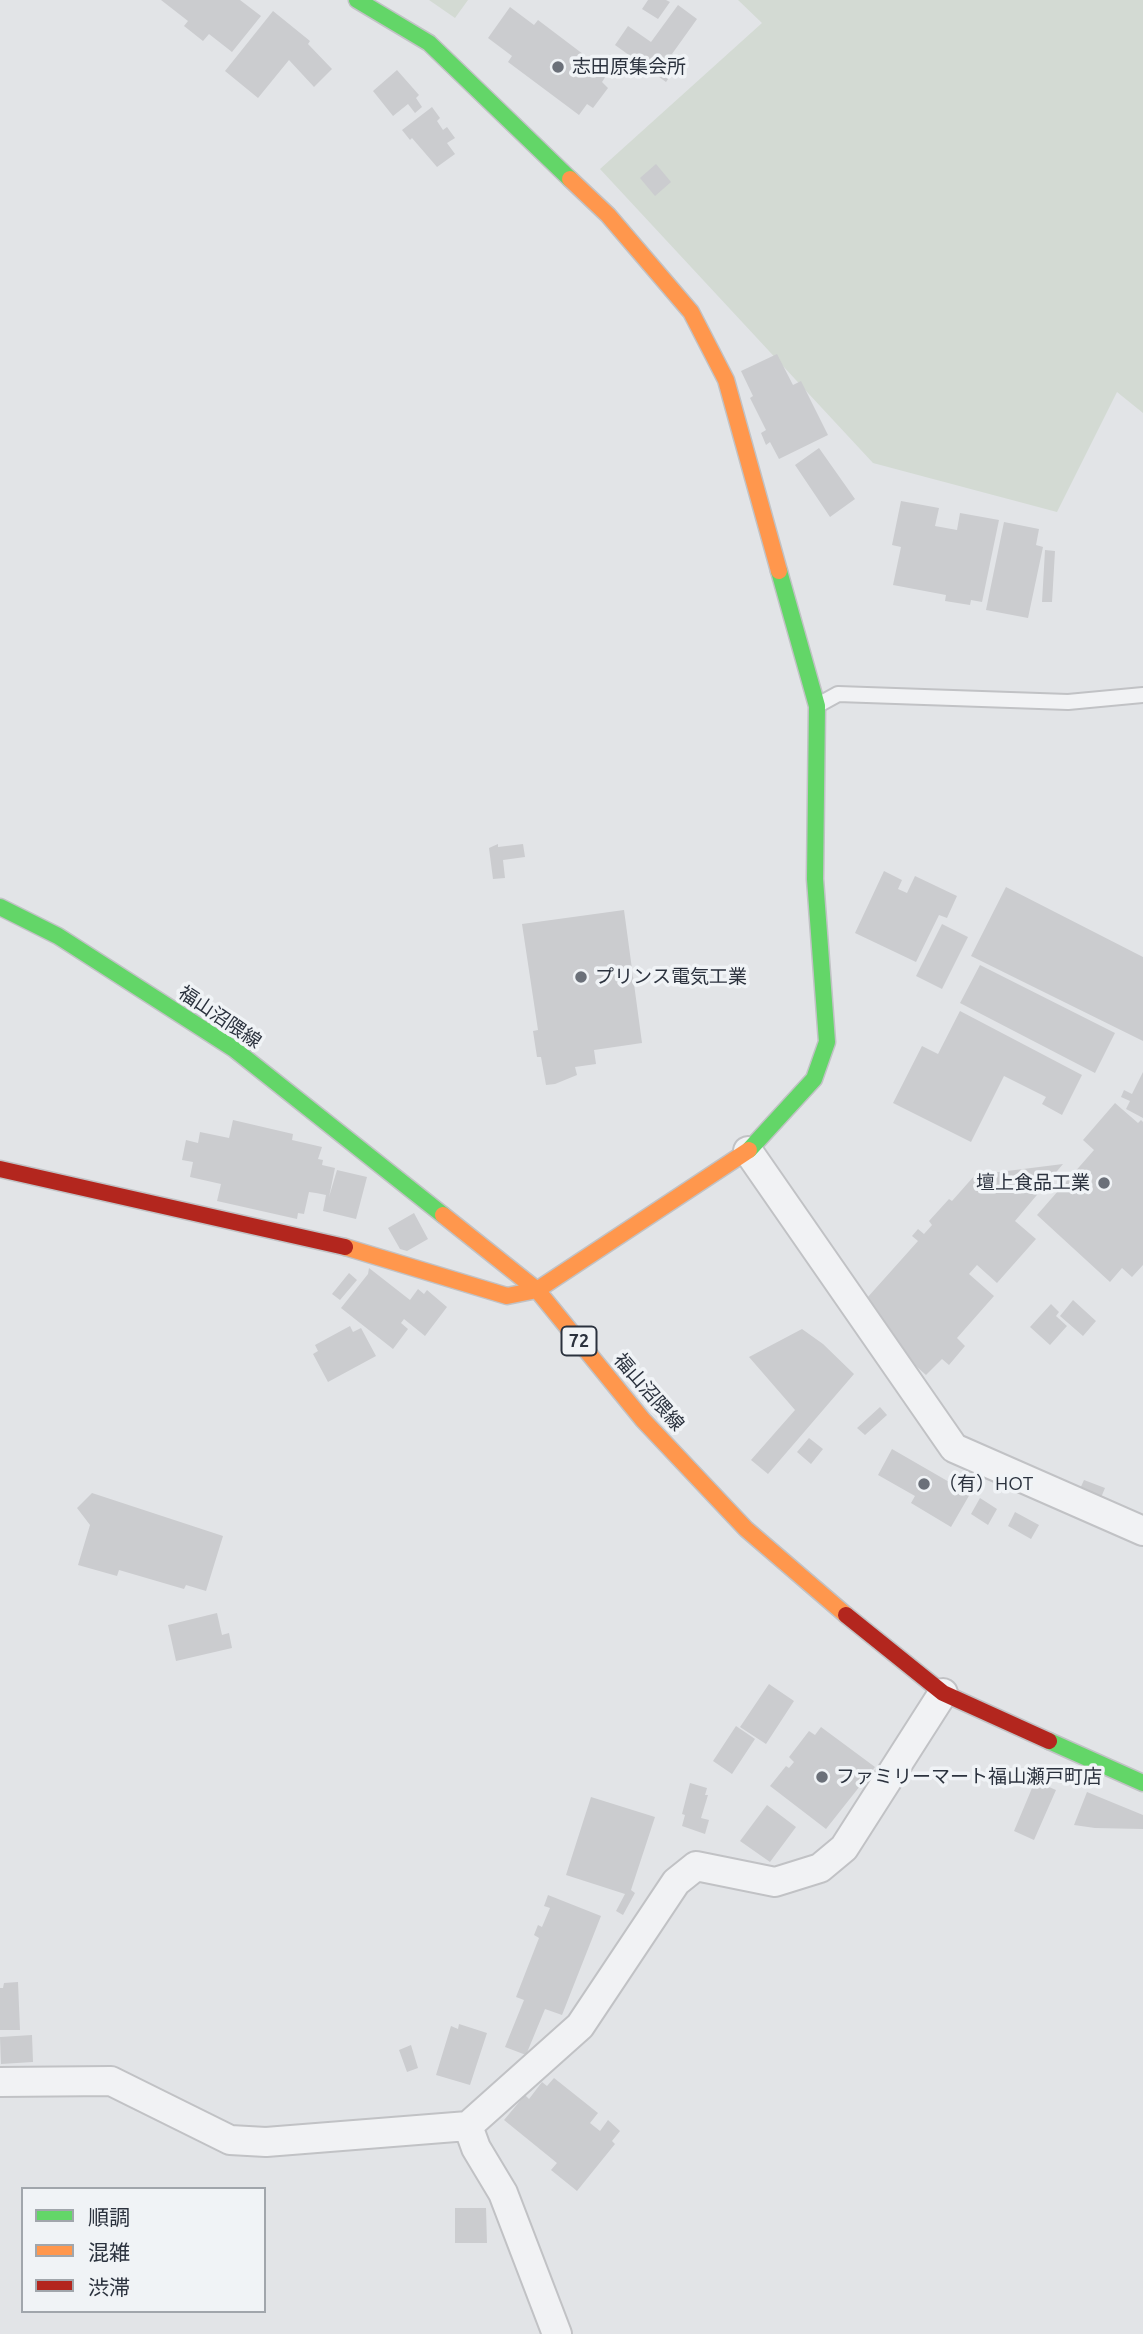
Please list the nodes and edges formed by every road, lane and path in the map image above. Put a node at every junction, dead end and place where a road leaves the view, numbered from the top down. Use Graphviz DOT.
graph roads {
  1 [pos="357,0"];
  2 [pos="1143,695"];
  3 [pos="817,706"];
  4 [pos="0,907"];
  5 [pos="748,1151"];
  6 [pos="0,1169"];
  7 [pos="537,1290"];
  8 [pos="1143,1531"];
  9 [pos="943,1693"];
  10 [pos="1143,1783"];
  11 [pos="0,2081"];
  12 [pos="468,2126"];
  13 [pos="557,2334"];
  1 -- 3 [label="street"];
  2 -- 3 [label="lane"];
  3 -- 5 [label="street"];
  4 -- 7 [label="street, 福山沼隈線 / 72"];
  5 -- 7 [label="street"];
  5 -- 8 [label="street"];
  6 -- 7 [label="street"];
  7 -- 9 [label="street, 福山沼隈線 / 72"];
  9 -- 10 [label="street, 福山沼隈線 / 72"];
  9 -- 12 [label="street"];
  11 -- 12 [label="street"];
  12 -- 13 [label="street"];
}
